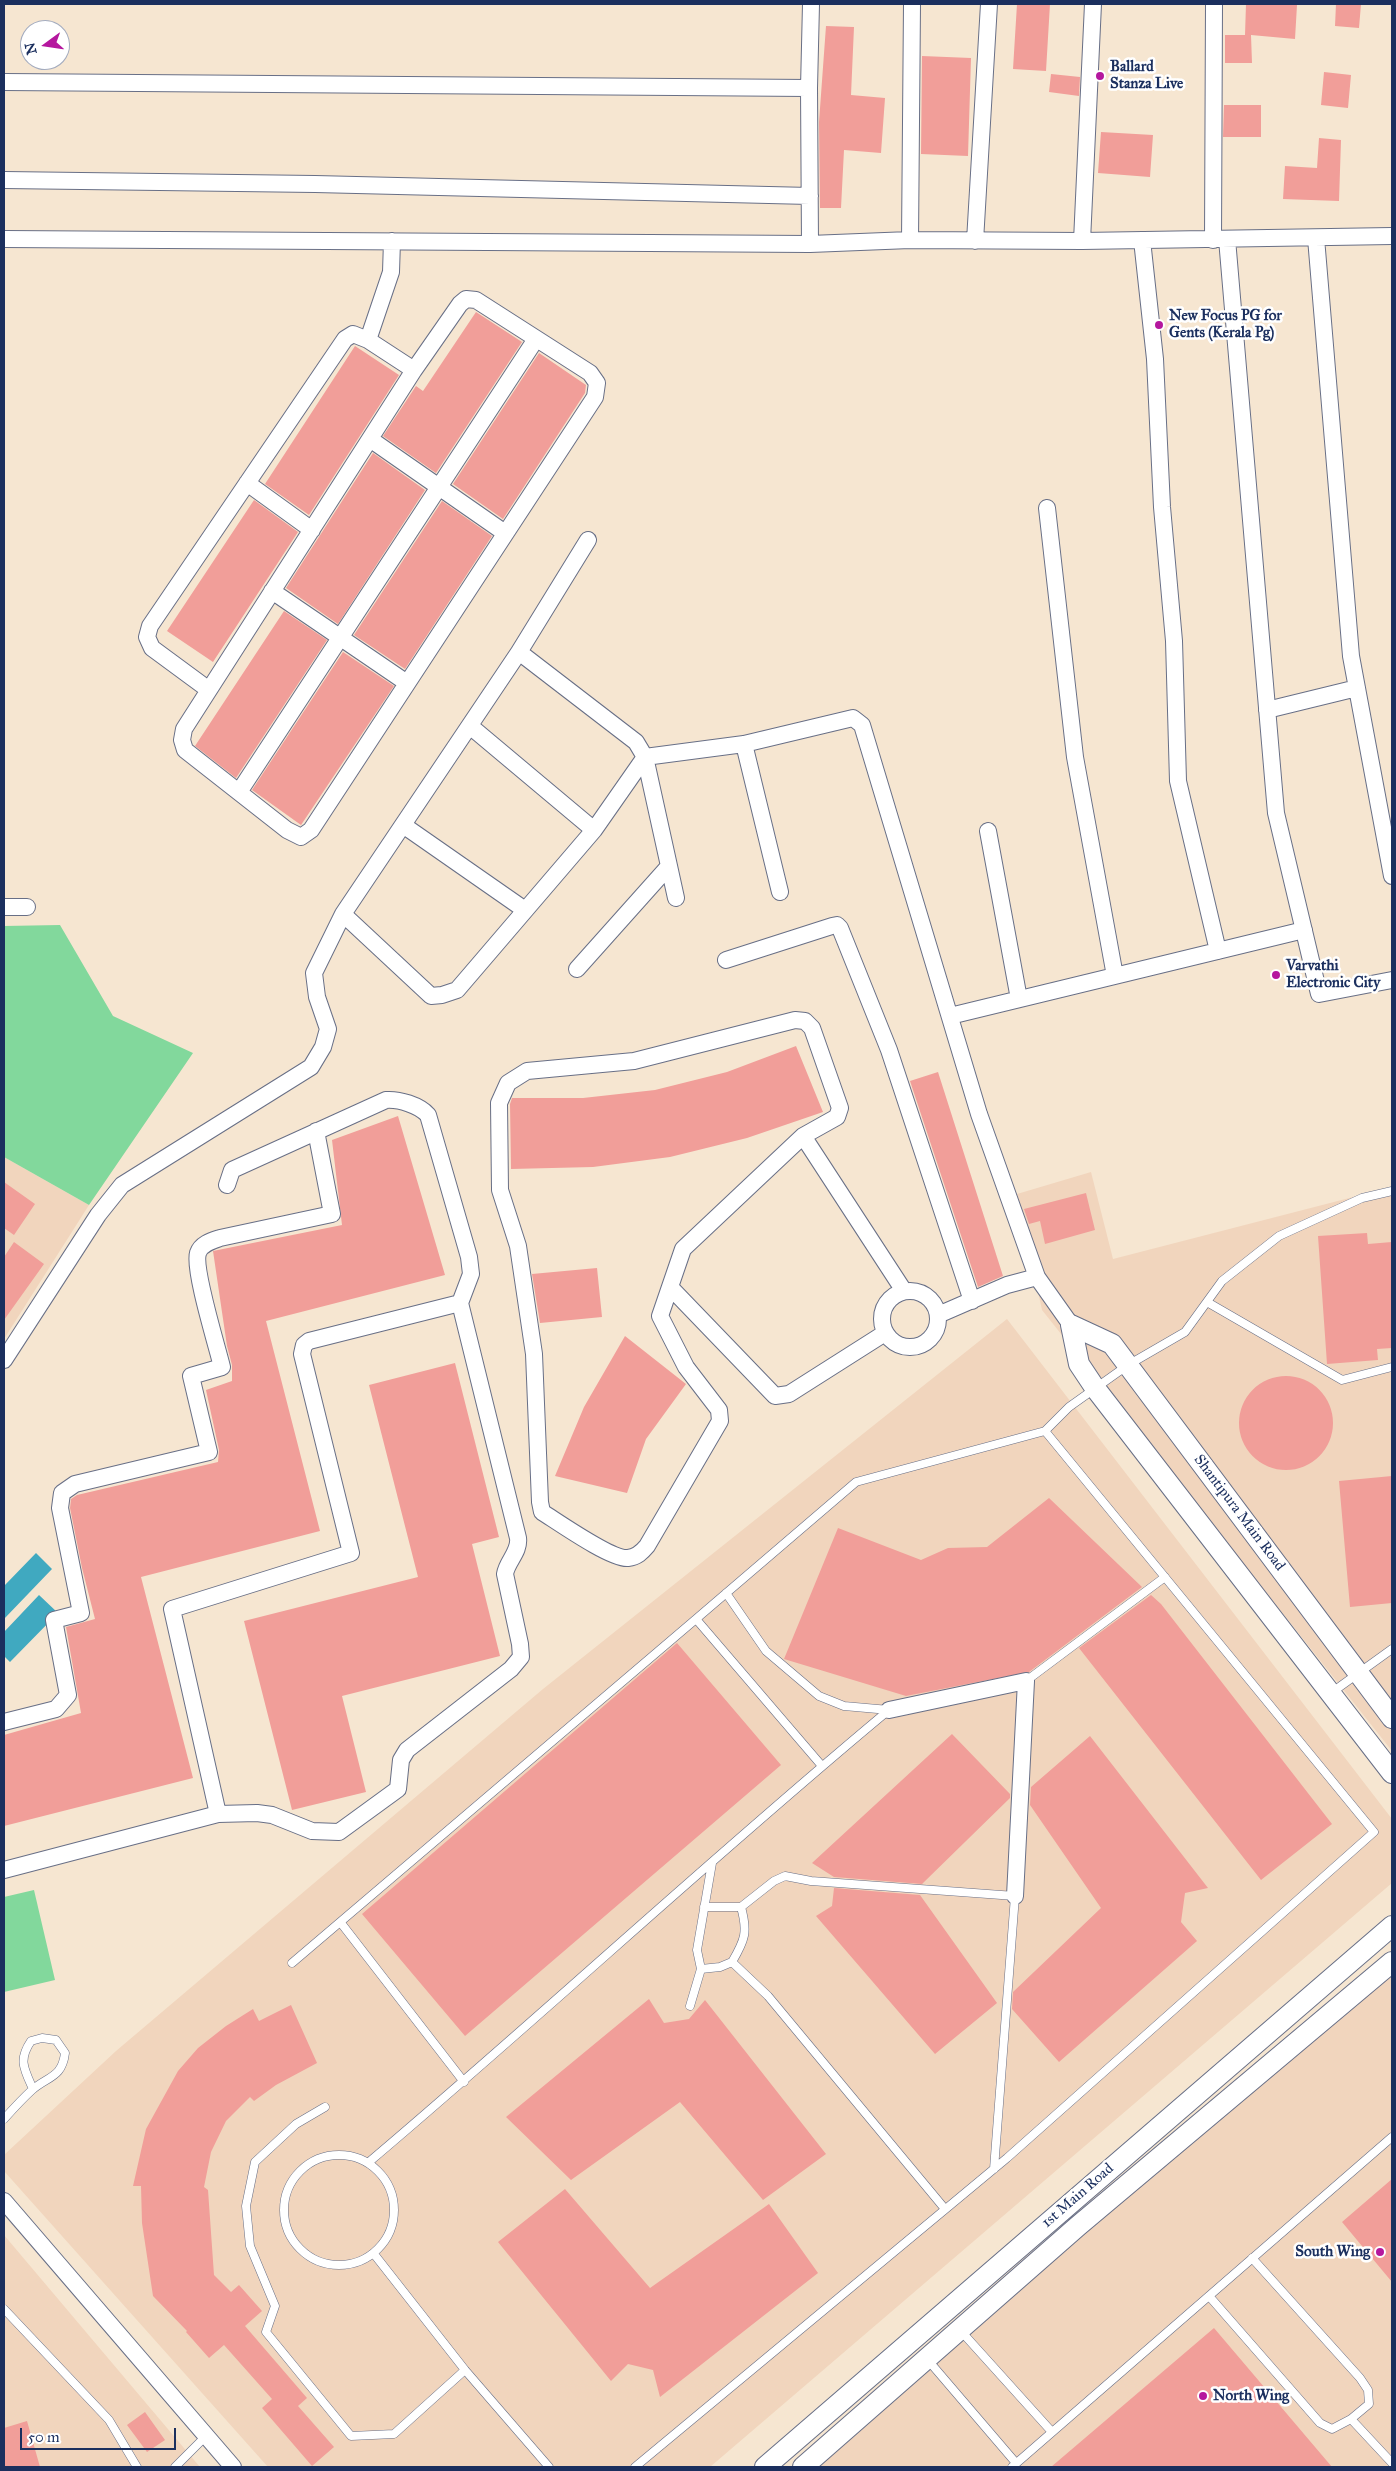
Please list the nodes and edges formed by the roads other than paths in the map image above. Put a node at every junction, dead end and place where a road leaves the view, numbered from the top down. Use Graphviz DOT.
graph roads {
  1 [pos="811,4"];
  2 [pos="912,4"];
  3 [pos="989,4"];
  4 [pos="1093,4"];
  5 [pos="1214,4"];
  6 [pos="4,82"];
  7 [pos="809,88"];
  8 [pos="4,180"];
  9 [pos="810,196"];
  10 [pos="1392,236"];
  11 [pos="1316,238"];
  12 [pos="4,240"];
  13 [pos="910,240"];
  14 [pos="1142,240"];
  15 [pos="1220,240"];
  16 [pos="392,241"];
  17 [pos="975,241"];
  18 [pos="1082,241"];
  19 [pos="810,244"];
  20 [pos="536,339"];
  21 [pos="368,340"];
  22 [pos="414,370"];
  23 [pos="370,439"];
  24 [pos="247,483"];
  25 [pos="439,487"];
  26 [pos="1047,508"];
  27 [pos="312,530"];
  28 [pos="506,533"];
  29 [pos="588,540"];
  30 [pos="272,591"];
  31 [pos="340,638"];
  32 [pos="519,652"];
  33 [pos="407,683"];
  34 [pos="1357,688"];
  35 [pos="208,690"];
  36 [pos="1268,710"];
  37 [pos="470,726"];
  38 [pos="744,744"];
  39 [pos="645,758"];
  40 [pos="239,792"];
  41 [pos="403,825"];
  42 [pos="594,830"];
  43 [pos="988,830"];
  44 [pos="669,866"];
  45 [pos="1392,876"];
  46 [pos="780,892"];
  47 [pos="676,898"];
  48 [pos="4,907"];
  49 [pos="27,907"];
  50 [pos="526,910"];
  51 [pos="343,914"];
  52 [pos="1304,930"];
  53 [pos="1218,950"];
  54 [pos="726,960"];
  55 [pos="577,969"];
  56 [pos="1115,976"];
  57 [pos="1392,980"];
  58 [pos="1018,999"];
  59 [pos="950,1016"];
  60 [pos="316,1131"];
  61 [pos="803,1136"];
  62 [pos="228,1185"];
  63 [pos="1392,1191"];
  64 [pos="1037,1277"];
  65 [pos="670,1287"];
  66 [pos="904,1291"];
  67 [pos="972,1301"];
  68 [pos="1207,1302"];
  69 [pos="460,1304"];
  70 [pos="938,1315"];
  71 [pos="1071,1326"];
  72 [pos="885,1333"];
  73 [pos="4,1360"];
  74 [pos="1128,1365"];
  75 [pos="1392,1367"];
  76 [pos="1095,1388"];
  77 [pos="1044,1431"];
  78 [pos="1165,1577"];
  79 [pos="726,1593"];
  80 [pos="696,1619"];
  81 [pos="1392,1649"];
  82 [pos="1358,1672"];
  83 [pos="1026,1681"];
  84 [pos="1330,1694"];
  85 [pos="889,1710"];
  86 [pos="1392,1718"];
  87 [pos="4,1722"];
  88 [pos="822,1766"];
  89 [pos="1392,1773"];
  90 [pos="218,1814"];
  91 [pos="712,1863"];
  92 [pos="4,1870"];
  93 [pos="1015,1896"];
  94 [pos="704,1907"];
  95 [pos="742,1907"];
  96 [pos="341,1923"];
  97 [pos="1392,1926"];
  98 [pos="732,1962"];
  99 [pos="1392,1962"];
  100 [pos="292,1963"];
  101 [pos="701,1969"];
  102 [pos="690,2006"];
  103 [pos="464,2082"];
  104 [pos="33,2089"];
  105 [pos="325,2108"];
  106 [pos="4,2119"];
  107 [pos="1392,2137"];
  108 [pos="369,2162"];
  109 [pos="994,2169"];
  110 [pos="4,2202"];
  111 [pos="945,2209"];
  112 [pos="374,2254"];
  113 [pos="1252,2258"];
  114 [pos="1210,2296"];
  115 [pos="4,2309"];
  116 [pos="960,2330"];
  117 [pos="927,2359"];
  118 [pos="465,2370"];
  119 [pos="1352,2419"];
  120 [pos="1052,2432"];
  121 [pos="206,2436"];
  122 [pos="1392,2463"];
  123 [pos="1014,2465"];
  124 [pos="137,2467"];
  125 [pos="176,2467"];
  126 [pos="233,2467"];
  127 [pos="549,2467"];
  128 [pos="635,2467"];
  129 [pos="765,2467"];
  130 [pos="804,2467"];
  1 -- 7 [label="street"];
  2 -- 13 [label="street"];
  3 -- 17 [label="street"];
  4 -- 18 [label="street"];
  5 -- 15 [label="street"];
  6 -- 7 [label="street"];
  7 -- 9 [label="street"];
  8 -- 9 [label="street"];
  9 -- 19 [label="street"];
  10 -- 11 [label="street"];
  11 -- 15 [label="street"];
  11 -- 34 [label="street"];
  12 -- 16 [label="street"];
  13 -- 17 [label="street"];
  13 -- 19 [label="street"];
  14 -- 15 [label="street"];
  14 -- 18 [label="street"];
  14 -- 53 [label="street"];
  15 -- 36 [label="street"];
  16 -- 19 [label="street"];
  16 -- 21 [label="street"];
  17 -- 18 [label="street"];
  20 -- 22 [label="street"];
  20 -- 25 [label="street"];
  20 -- 28 [label="street"];
  21 -- 22 [label="street"];
  21 -- 24 [label="street"];
  22 -- 23 [label="street"];
  23 -- 25 [label="street"];
  23 -- 27 [label="street"];
  24 -- 27 [label="street"];
  24 -- 35 [label="street"];
  25 -- 28 [label="street"];
  25 -- 31 [label="street"];
  26 -- 56 [label="street"];
  27 -- 30 [label="street"];
  28 -- 33 [label="street"];
  29 -- 32 [label="street"];
  30 -- 31 [label="street"];
  30 -- 35 [label="street"];
  31 -- 33 [label="street"];
  31 -- 40 [label="street"];
  32 -- 37 [label="street"];
  32 -- 39 [label="street"];
  33 -- 40 [label="street"];
  34 -- 36 [label="street"];
  34 -- 45 [label="street"];
  35 -- 40 [label="street"];
  36 -- 52 [label="street"];
  37 -- 41 [label="street"];
  37 -- 42 [label="street"];
  38 -- 39 [label="street"];
  38 -- 46 [label="street"];
  38 -- 59 [label="street"];
  39 -- 42 [label="street"];
  39 -- 44 [label="street"];
  41 -- 50 [label="street"];
  41 -- 51 [label="street"];
  42 -- 50 [label="street"];
  43 -- 58 [label="street"];
  44 -- 47 [label="street"];
  44 -- 55 [label="street"];
  48 -- 49 [label="street"];
  50 -- 51 [label="street"];
  51 -- 73 [label="street"];
  52 -- 53 [label="street"];
  52 -- 57 [label="street"];
  53 -- 56 [label="street"];
  54 -- 67 [label="street"];
  56 -- 58 [label="street"];
  58 -- 59 [label="street"];
  59 -- 64 [label="street"];
  60 -- 62 [label="street"];
  60 -- 69 [label="street"];
  60 -- 87 [label="street"];
  61 -- 65 [label="street"];
  61 -- 65 [label="street"];
  61 -- 66 [label="street"];
  63 -- 68 [label="lane"];
  64 -- 67 [label="street"];
  64 -- 71 [label="street"];
  65 -- 72 [label="street"];
  66 -- 70 [label="street"];
  66 -- 72 [label="street"];
  67 -- 70 [label="street"];
  68 -- 74 [label="lane"];
  68 -- 75 [label="lane"];
  69 -- 90 [label="street"];
  69 -- 90 [label="street"];
  70 -- 72 [label="street"];
  71 -- 74 [label="street, Shantipura Main Road"];
  71 -- 76 [label="street"];
  74 -- 76 [label="lane"];
  74 -- 82 [label="street, Shantipura Main Road"];
  76 -- 77 [label="lane"];
  76 -- 84 [label="street"];
  77 -- 78 [label="lane"];
  77 -- 79 [label="lane"];
  78 -- 83 [label="lane"];
  78 -- 109 [label="lane"];
  79 -- 80 [label="lane"];
  79 -- 85 [label="lane"];
  80 -- 88 [label="lane"];
  80 -- 96 [label="lane"];
  81 -- 82 [label="lane"];
  82 -- 84 [label="lane"];
  82 -- 86 [label="street, Shantipura Main Road"];
  83 -- 85 [label="street"];
  83 -- 93 [label="street"];
  84 -- 89 [label="street"];
  85 -- 88 [label="lane"];
  88 -- 91 [label="lane"];
  90 -- 92 [label="street"];
  91 -- 94 [label="lane"];
  91 -- 103 [label="lane"];
  93 -- 95 [label="lane"];
  93 -- 109 [label="lane"];
  94 -- 95 [label="lane"];
  94 -- 101 [label="lane"];
  95 -- 98 [label="lane"];
  96 -- 100 [label="lane"];
  96 -- 103 [label="lane"];
  97 -- 129 [label="street, 1st Main Road"];
  98 -- 101 [label="lane"];
  98 -- 111 [label="lane"];
  99 -- 116 [label="street, 1st Main Road"];
  101 -- 102 [label="lane"];
  103 -- 108 [label="lane"];
  104 -- 104 [label="lane"];
  104 -- 106 [label="lane"];
  105 -- 118 [label="lane"];
  107 -- 113 [label="lane"];
  108 -- 112 [label="lane"];
  108 -- 112 [label="lane"];
  109 -- 111 [label="lane"];
  110 -- 121 [label="street"];
  111 -- 128 [label="lane"];
  112 -- 118 [label="lane"];
  113 -- 114 [label="lane"];
  113 -- 119 [label="lane"];
  114 -- 119 [label="lane"];
  114 -- 120 [label="lane"];
  115 -- 124 [label="lane"];
  116 -- 117 [label="street, 1st Main Road"];
  116 -- 120 [label="lane"];
  117 -- 123 [label="lane"];
  117 -- 130 [label="street, 1st Main Road"];
  118 -- 127 [label="lane"];
  119 -- 122 [label="lane"];
  120 -- 123 [label="lane"];
  121 -- 125 [label="lane"];
  121 -- 126 [label="street"];
}
